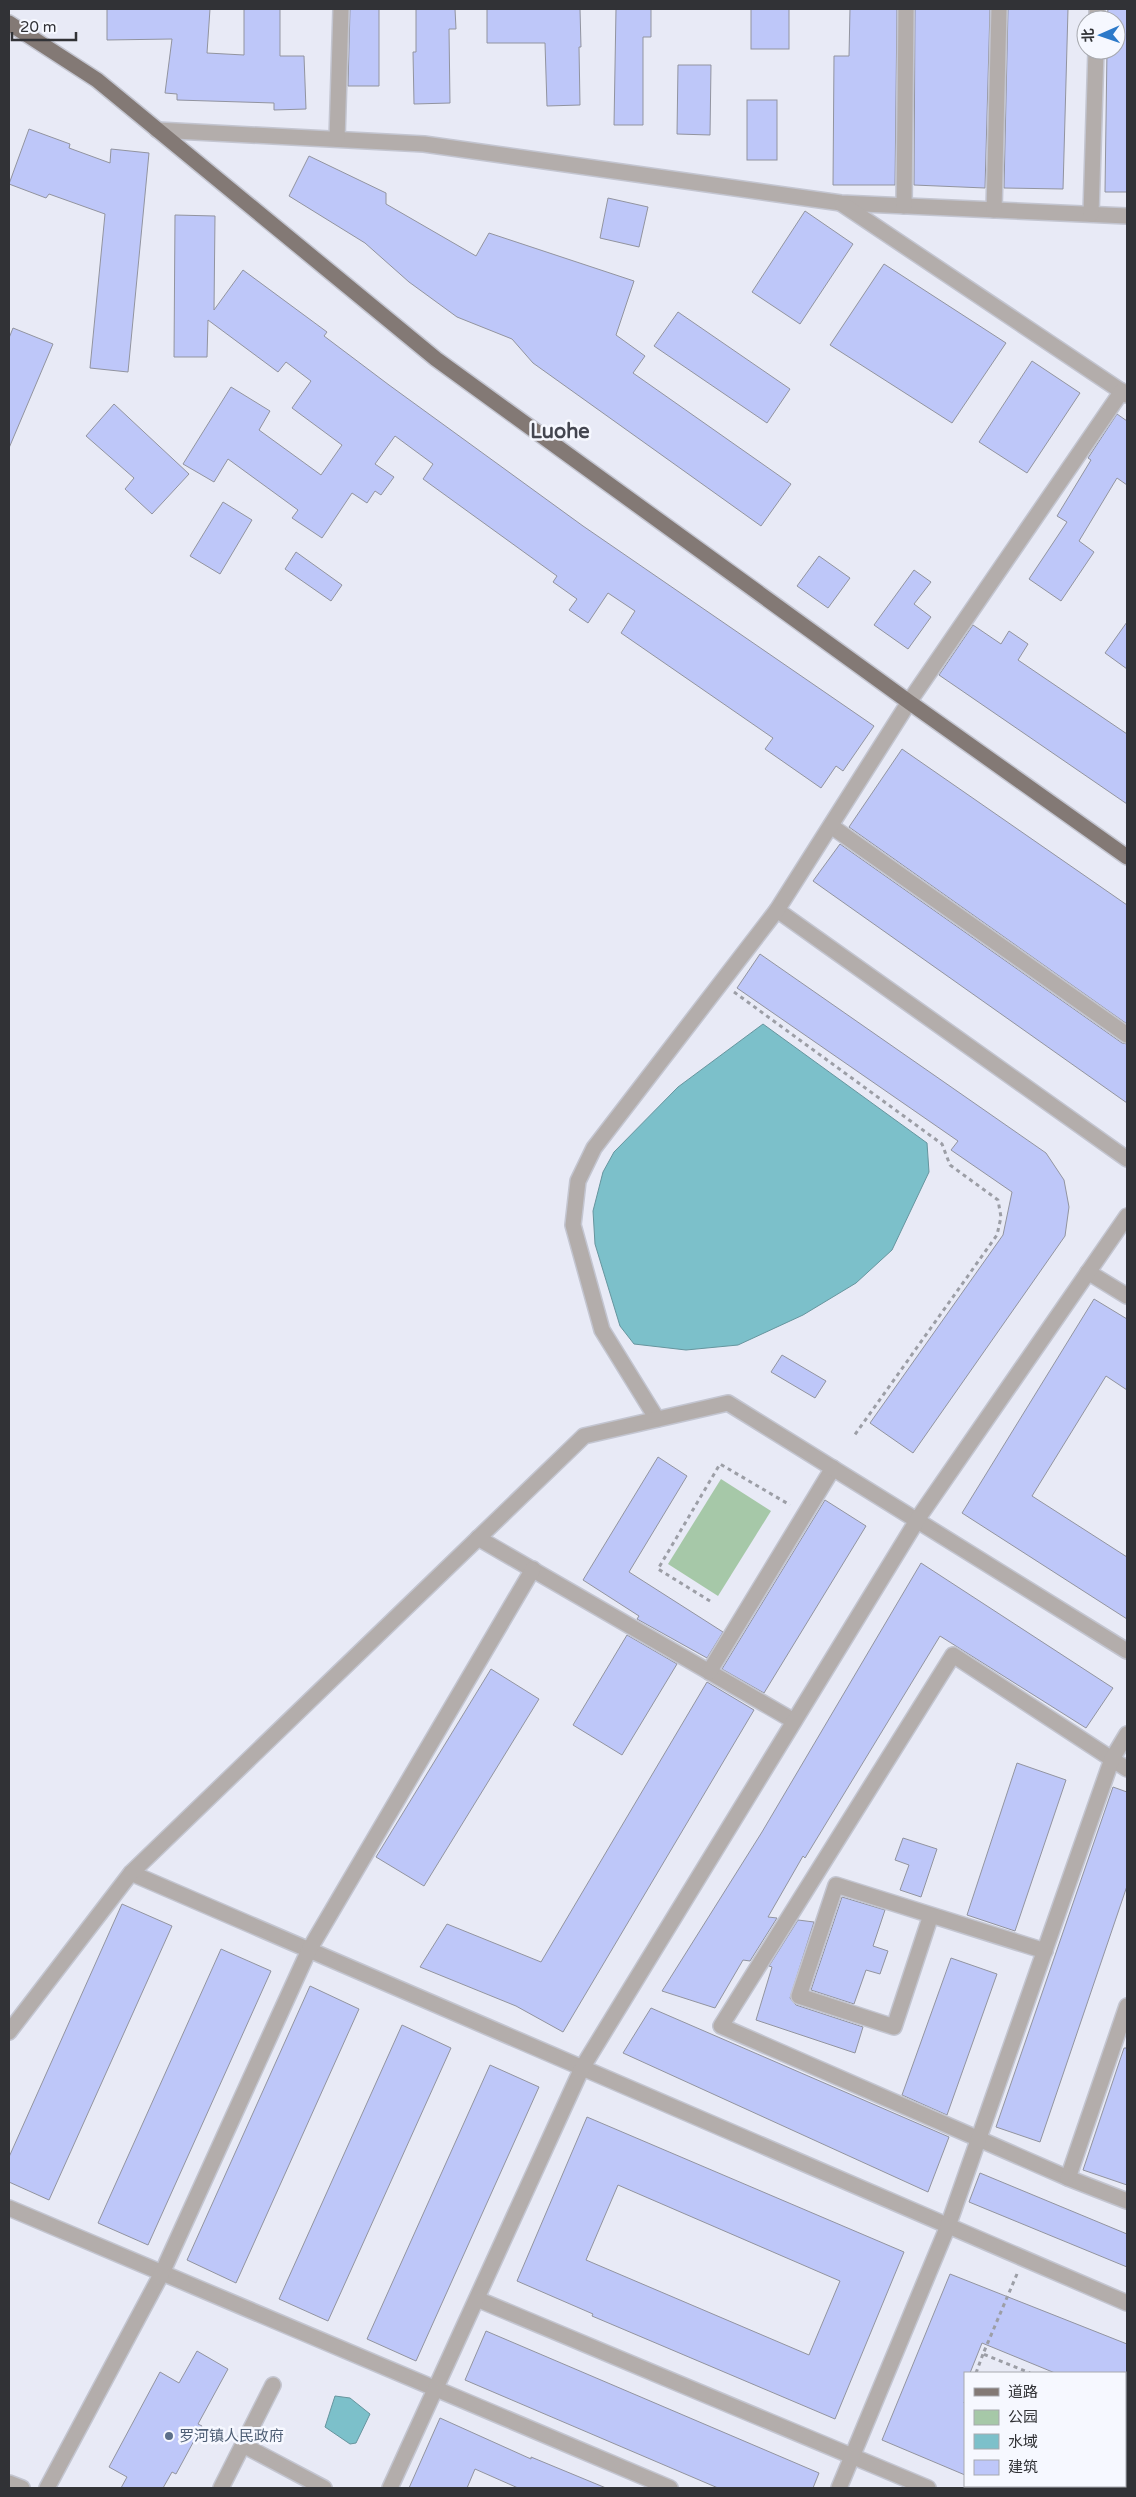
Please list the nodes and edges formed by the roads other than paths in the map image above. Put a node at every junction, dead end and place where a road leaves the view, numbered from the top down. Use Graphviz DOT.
graph roads {
  1 [pos="340,9"];
  2 [pos="906,9"];
  3 [pos="999,9"];
  4 [pos="9,23"];
  5 [pos="1096,60"];
  6 [pos="157,130"];
  7 [pos="337,139"];
  8 [pos="841,203"];
  9 [pos="904,206"];
  10 [pos="994,210"];
  11 [pos="1091,214"];
  12 [pos="1127,216"];
  13 [pos="1124,393"];
  14 [pos="909,702"];
  15 [pos="831,826"];
  16 [pos="1127,857"];
  17 [pos="777,910"];
  18 [pos="1127,1035"];
  19 [pos="1127,1159"];
  20 [pos="1127,1216"];
  21 [pos="1088,1272"];
  22 [pos="1127,1296"];
  23 [pos="657,1420"];
  24 [pos="832,1468"];
  25 [pos="917,1521"];
  26 [pos="478,1538"];
  27 [pos="533,1569"];
  28 [pos="1127,1651"];
  29 [pos="709,1672"];
  30 [pos="794,1721"];
  31 [pos="1127,1734"];
  32 [pos="1112,1759"];
  33 [pos="1127,1769"];
  34 [pos="131,1872"];
  35 [pos="931,1915"];
  36 [pos="310,1950"];
  37 [pos="1045,1951"];
  38 [pos="1127,2006"];
  39 [pos="9,2032"];
  40 [pos="582,2068"];
  41 [pos="979,2139"];
  42 [pos="1068,2178"];
  43 [pos="1127,2201"];
  44 [pos="9,2208"];
  45 [pos="948,2226"];
  46 [pos="162,2273"];
  47 [pos="477,2299"];
  48 [pos="1127,2303"];
  49 [pos="273,2385"];
  50 [pos="435,2389"];
  51 [pos="243,2445"];
  52 [pos="852,2456"];
  53 [pos="9,2483"];
  54 [pos="22,2488"];
  55 [pos="47,2488"];
  56 [pos="221,2488"];
  57 [pos="324,2488"];
  58 [pos="390,2488"];
  59 [pos="670,2488"];
  60 [pos="839,2488"];
  61 [pos="928,2488"];
  1 -- 7 [label="street"];
  2 -- 9 [label="street"];
  3 -- 10 [label="street"];
  4 -- 6 [label="main road"];
  5 -- 11 [label="street"];
  6 -- 7 [label="street"];
  6 -- 14 [label="main road"];
  7 -- 8 [label="street"];
  8 -- 9 [label="street"];
  8 -- 13 [label="street"];
  9 -- 10 [label="street"];
  10 -- 11 [label="street"];
  11 -- 12 [label="street"];
  13 -- 14 [label="street"];
  14 -- 15 [label="street"];
  14 -- 16 [label="main road"];
  15 -- 17 [label="street"];
  15 -- 18 [label="street"];
  17 -- 19 [label="street"];
  17 -- 23 [label="street"];
  20 -- 21 [label="street"];
  21 -- 22 [label="street"];
  21 -- 25 [label="street"];
  23 -- 24 [label="street"];
  23 -- 26 [label="street"];
  24 -- 25 [label="street"];
  24 -- 29 [label="street"];
  25 -- 28 [label="street"];
  25 -- 30 [label="street"];
  26 -- 27 [label="street"];
  26 -- 34 [label="street"];
  27 -- 29 [label="street"];
  27 -- 36 [label="street"];
  29 -- 30 [label="street"];
  30 -- 40 [label="street"];
  31 -- 32 [label="street"];
  32 -- 33 [label="street"];
  32 -- 37 [label="street"];
  32 -- 41 [label="street"];
  34 -- 36 [label="street"];
  34 -- 39 [label="street"];
  35 -- 35 [label="street"];
  35 -- 37 [label="street"];
  36 -- 40 [label="street"];
  36 -- 46 [label="street"];
  37 -- 41 [label="street"];
  38 -- 42 [label="street"];
  40 -- 45 [label="street"];
  40 -- 47 [label="street"];
  41 -- 42 [label="street"];
  41 -- 45 [label="street"];
  42 -- 43 [label="street"];
  44 -- 46 [label="street"];
  45 -- 48 [label="street"];
  45 -- 52 [label="street"];
  46 -- 50 [label="street"];
  46 -- 55 [label="street"];
  47 -- 50 [label="street"];
  47 -- 52 [label="street"];
  49 -- 51 [label="street"];
  50 -- 58 [label="street"];
  50 -- 59 [label="street"];
  51 -- 56 [label="street"];
  51 -- 57 [label="street"];
  52 -- 60 [label="street"];
  52 -- 61 [label="street"];
  53 -- 54 [label="street"];
}
